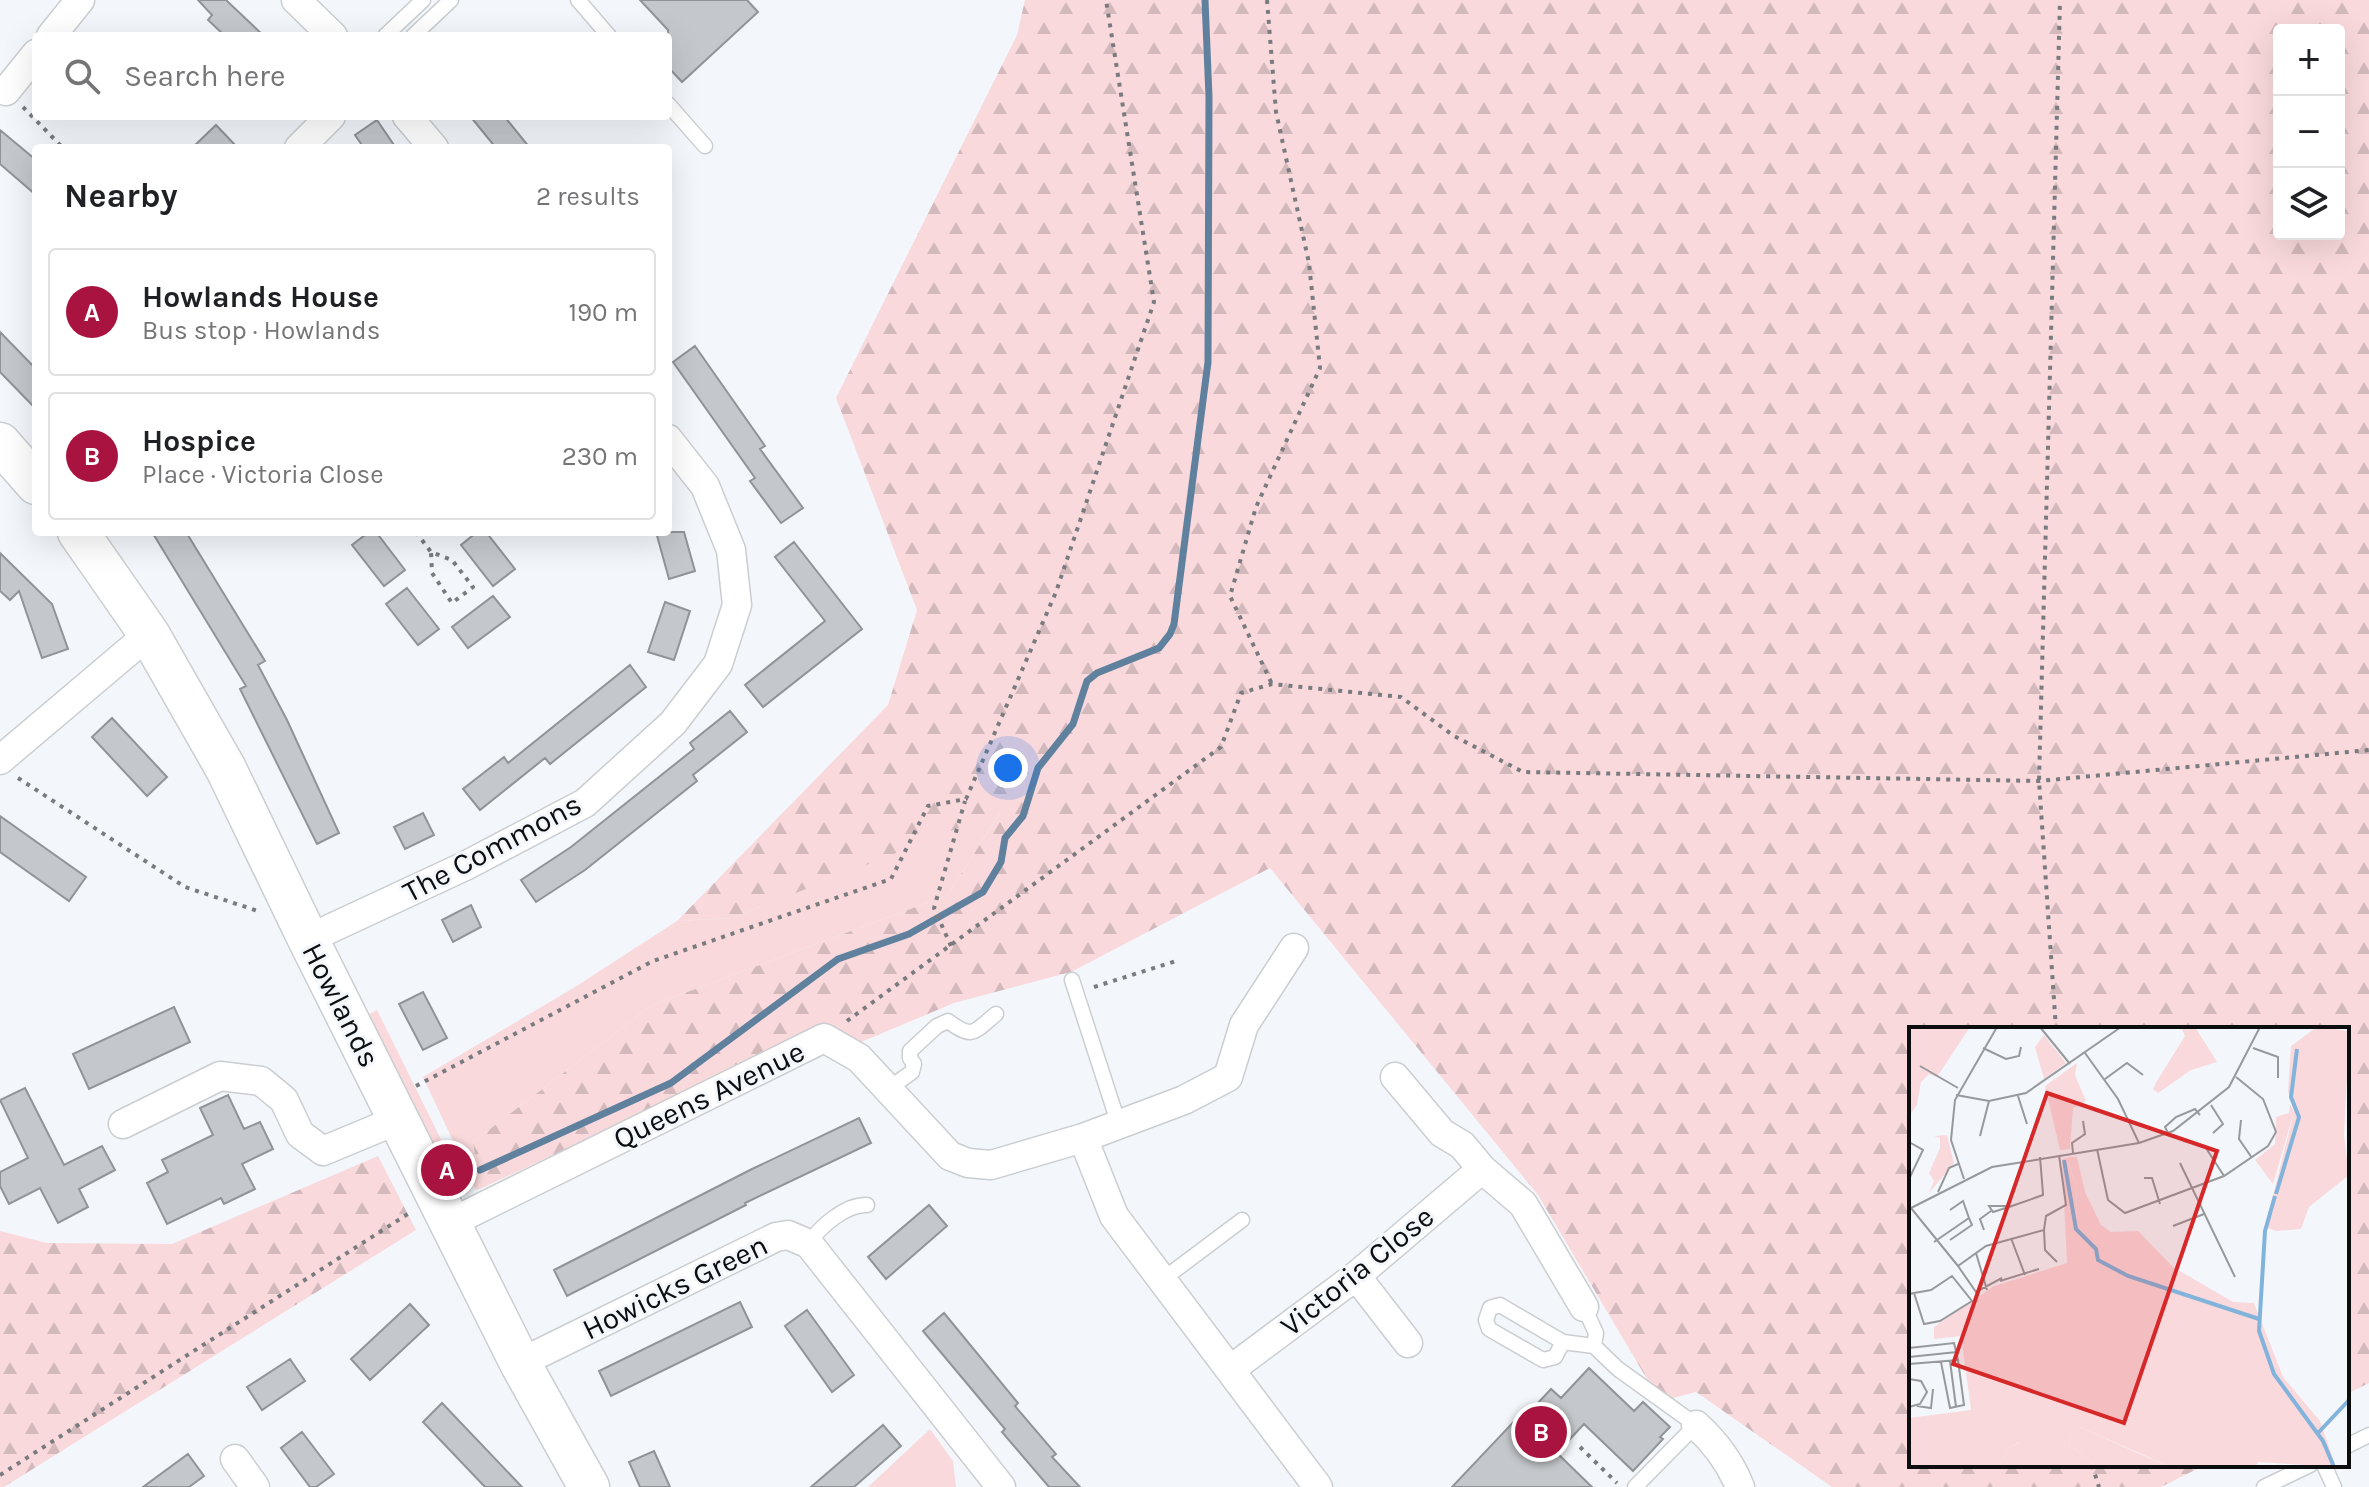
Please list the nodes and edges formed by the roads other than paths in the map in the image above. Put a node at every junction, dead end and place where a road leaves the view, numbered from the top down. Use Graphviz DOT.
graph roads {
  1 [pos="80,0"];
  2 [pos="296,0"];
  3 [pos="423,0"];
  4 [pos="451,0"];
  5 [pos="578,0"];
  6 [pos="54,32"];
  7 [pos="329,32"];
  8 [pos="389,32"];
  9 [pos="417,32"];
  10 [pos="606,32"];
  11 [pos="32,59"];
  12 [pos="6,91"];
  13 [pos="672,109"];
  14 [pos="327,120"];
  15 [pos="410,120"];
  16 [pos="303,144"];
  17 [pos="431,144"];
  18 [pos="705,146"];
  19 [pos="0,443"];
  20 [pos="672,444"];
  21 [pos="32,479"];
  22 [pos="81,536"];
  23 [pos="149,634"];
  24 [pos="4,766"];
  25 [pos="308,939"];
  26 [pos="1294,948"];
  27 [pos="1074,986"];
  28 [pos="996,1014"];
  29 [pos="1395,1077"];
  30 [pos="888,1089"];
  31 [pos="394,1110"];
  32 [pos="123,1124"];
  33 [pos="1119,1125"];
  34 [pos="1083,1138"];
  35 [pos="1482,1169"];
  36 [pos="867,1205"];
  37 [pos="444,1209"];
  38 [pos="1242,1220"];
  39 [pos="809,1244"];
  40 [pos="1356,1276"];
  41 [pos="1162,1280"];
  42 [pos="1584,1307"];
  43 [pos="1563,1342"];
  44 [pos="1408,1343"];
  45 [pos="1594,1346"];
  46 [pos="520,1363"];
  47 [pos="1230,1370"];
  48 [pos="1696,1425"];
  49 [pos="2369,1435"];
  50 [pos="2349,1445"];
  51 [pos="973,1451"];
  52 [pos="235,1459"];
  53 [pos="2306,1467"];
  54 [pos="2325,1467"];
  55 [pos="255,1487"];
  56 [pos="589,1487"];
  57 [pos="978,1487"];
  58 [pos="1001,1487"];
  59 [pos="1318,1487"];
  60 [pos="1635,1487"];
  61 [pos="1740,1487"];
  62 [pos="2264,1487"];
  63 [pos="2334,1487"];
  1 -- 6 [label="street"];
  2 -- 7 [label="street"];
  3 -- 8 [label="lane"];
  4 -- 9 [label="lane"];
  5 -- 10 [label="lane"];
  11 -- 12 [label="street"];
  13 -- 18 [label="lane"];
  14 -- 16 [label="street"];
  15 -- 17 [label="street"];
  19 -- 21 [label="street"];
  20 -- 25 [label="street, The Commons"];
  22 -- 23 [label="street, Howlands"];
  23 -- 24 [label="street"];
  23 -- 25 [label="street, Howlands"];
  25 -- 31 [label="street, Howlands"];
  26 -- 33 [label="street, Queens Avenue"];
  27 -- 33 [label="lane"];
  28 -- 30 [label="lane"];
  29 -- 35 [label="street"];
  30 -- 34 [label="street, Queens Avenue"];
  30 -- 37 [label="street, Queens Avenue"];
  31 -- 32 [label="street"];
  31 -- 37 [label="street, Howlands"];
  33 -- 34 [label="street, Queens Avenue"];
  34 -- 41 [label="street"];
  35 -- 40 [label="street, Victoria Close"];
  35 -- 42 [label="street"];
  36 -- 39 [label="lane"];
  37 -- 46 [label="street, Howlands"];
  38 -- 41 [label="lane"];
  39 -- 46 [label="street, Howicks Green"];
  39 -- 51 [label="street, Howicks Green"];
  40 -- 44 [label="street"];
  40 -- 47 [label="street, Victoria Close"];
  41 -- 47 [label="street"];
  42 -- 45 [label="lane"];
  43 -- 43 [label="lane"];
  43 -- 45 [label="lane"];
  45 -- 48 [label="lane"];
  46 -- 56 [label="street, Howlands"];
  47 -- 59 [label="street"];
  48 -- 60 [label="lane"];
  48 -- 61 [label="street"];
  49 -- 50 [label="lane"];
  51 -- 57 [label="street"];
  51 -- 58 [label="street, Howicks Green"];
  52 -- 55 [label="street"];
  53 -- 62 [label="lane"];
  54 -- 63 [label="lane"];
}
